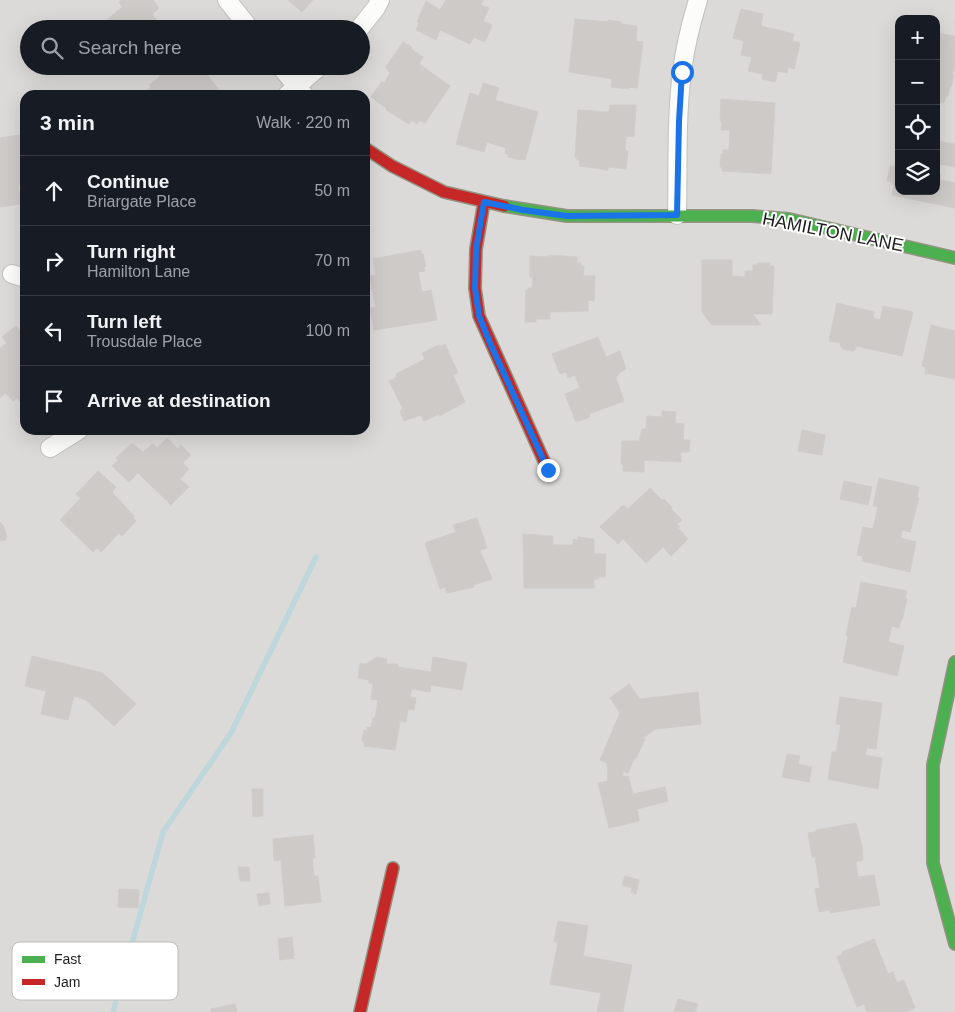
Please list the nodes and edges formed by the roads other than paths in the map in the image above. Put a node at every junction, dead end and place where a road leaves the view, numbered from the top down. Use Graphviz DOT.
graph roads {
  1 [pos="227,0"];
  2 [pos="380,0"];
  3 [pos="698,0"];
  4 [pos="243,20"];
  5 [pos="366,20"];
  6 [pos="286,75"];
  7 [pos="312,75"];
  8 [pos="295,90"];
  9 [pos="298,90"];
  10 [pos="370,151"];
  11 [pos="484,202"];
  12 [pos="677,215"];
  13 [pos="955,258"];
  14 [pos="71,435"];
  15 [pos="50,448"];
  16 [pos="548,470"];
  17 [pos="955,662"];
  18 [pos="393,868"];
  19 [pos="955,944"];
  20 [pos="360,1012"];
  1 -- 4 [label="street"];
  2 -- 5 [label="street"];
  3 -- 12 [label="street"];
  6 -- 8 [label="street"];
  7 -- 9 [label="street"];
  10 -- 11 [label="street, HAMILTON LANE"];
  11 -- 12 [label="street, HAMILTON LANE"];
  11 -- 16 [label="street"];
  12 -- 13 [label="street, HAMILTON LANE"];
  14 -- 15 [label="street"];
  17 -- 19 [label="street"];
  18 -- 20 [label="street"];
}
